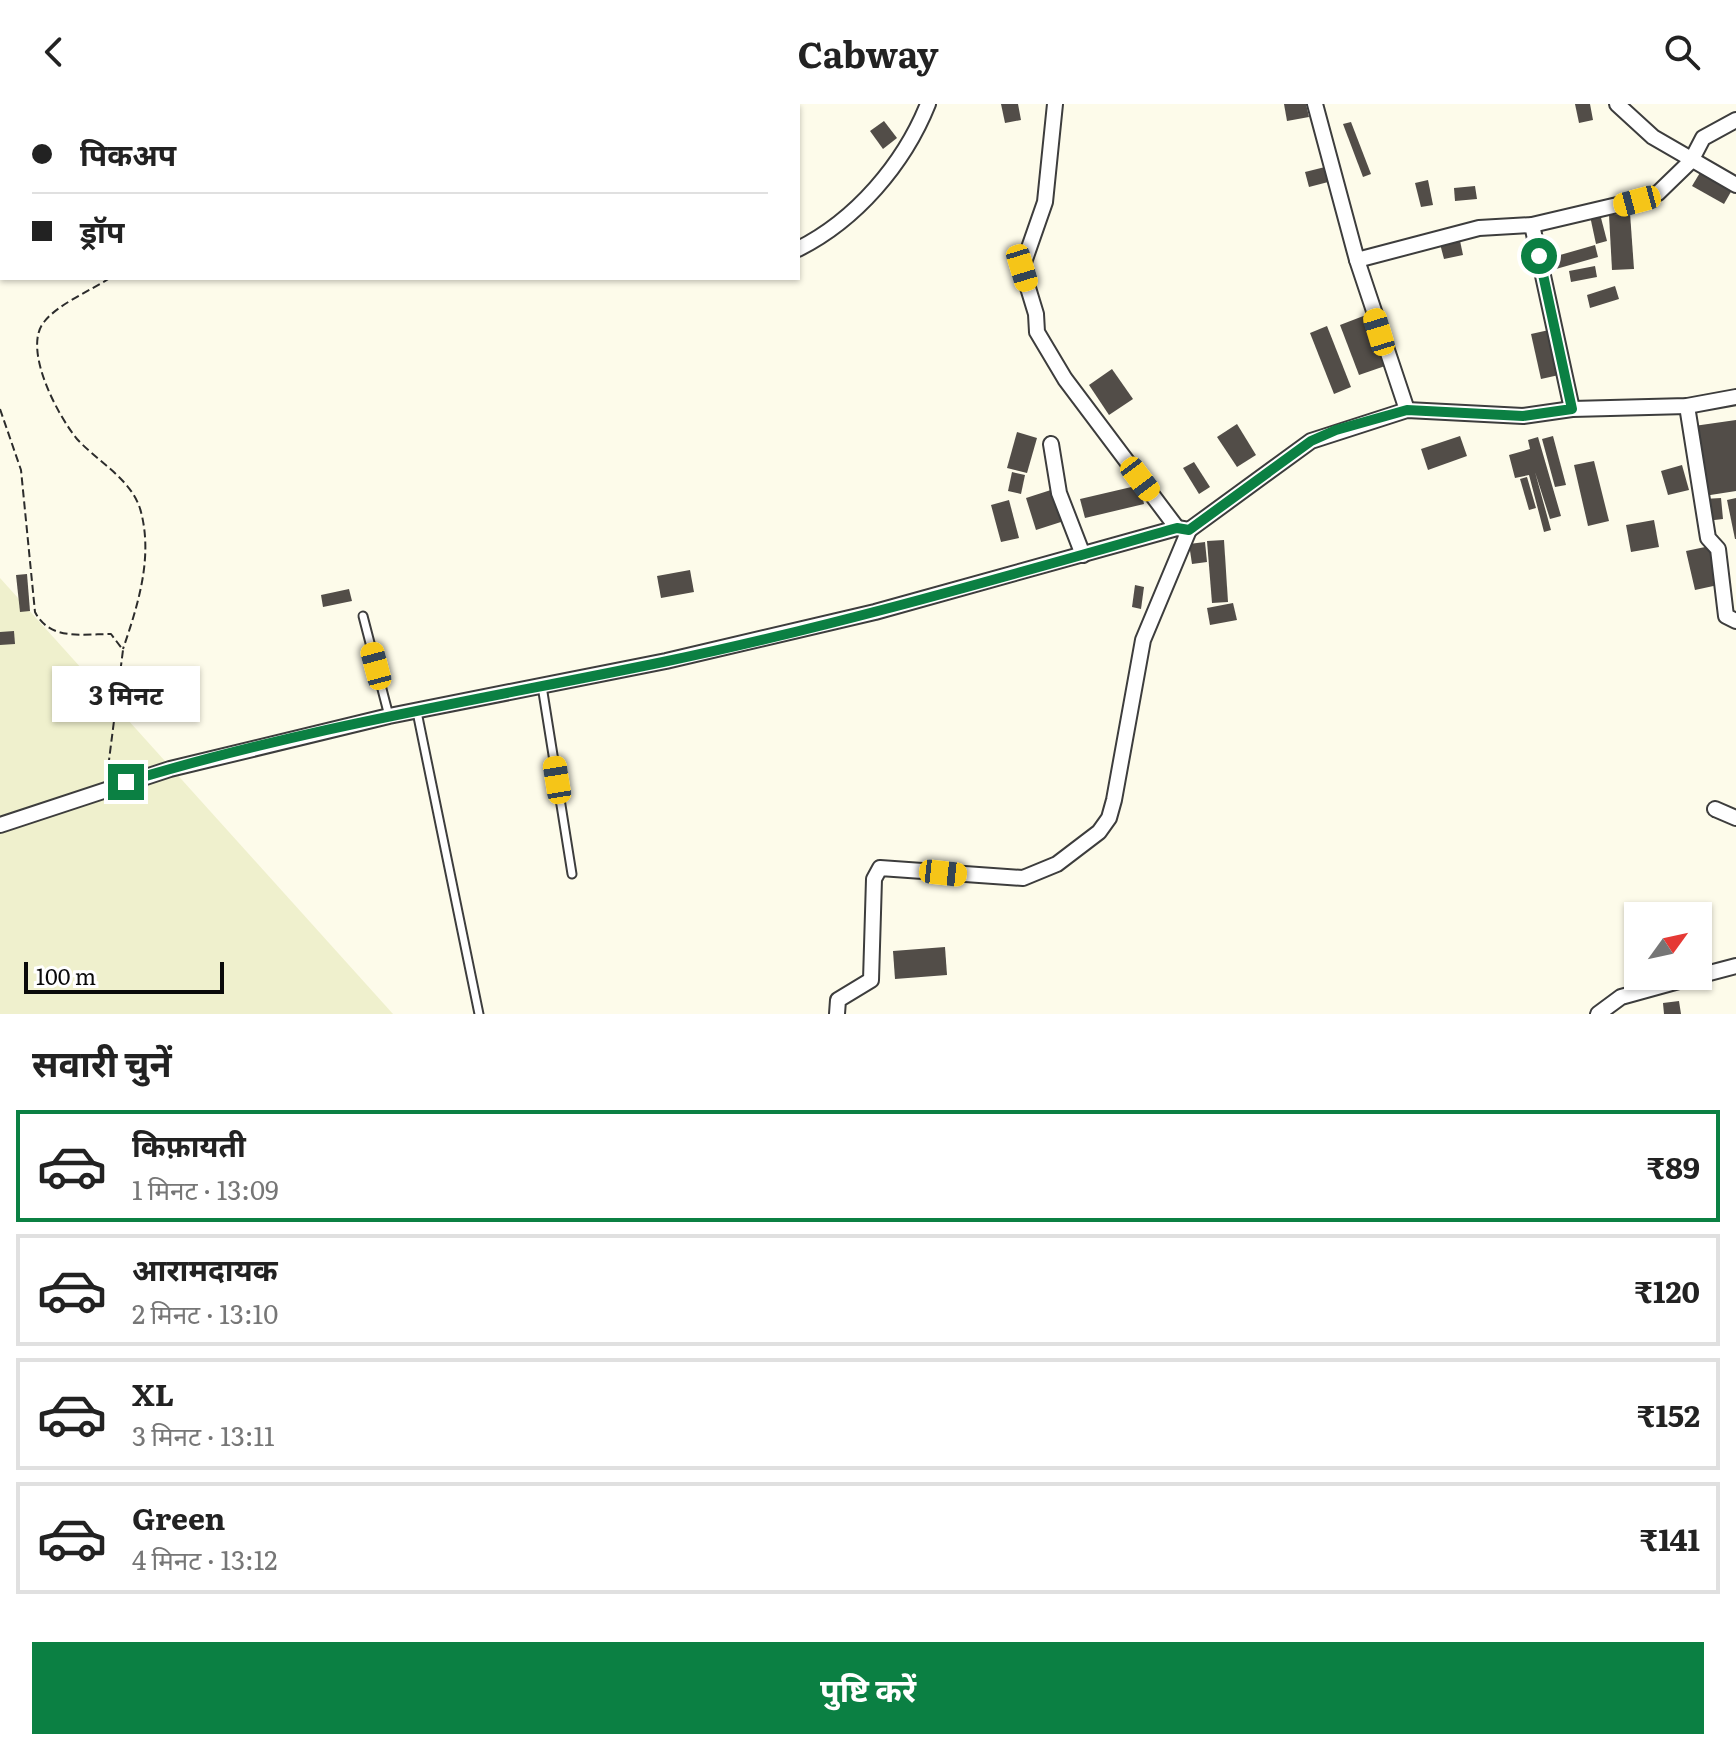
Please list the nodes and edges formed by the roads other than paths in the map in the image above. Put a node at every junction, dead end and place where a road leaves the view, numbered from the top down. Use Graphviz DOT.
graph roads {
  1 [pos="928,104"];
  2 [pos="1055,104"];
  3 [pos="1315,104"];
  4 [pos="1617,104"];
  5 [pos="1736,120"];
  6 [pos="1691,161"];
  7 [pos="1736,185"];
  8 [pos="1532,225"];
  9 [pos="800,248"];
  10 [pos="1357,260"];
  11 [pos="1736,397"];
  12 [pos="1687,406"];
  13 [pos="1572,409"];
  14 [pos="1407,410"];
  15 [pos="1051,444"];
  16 [pos="1183,529"];
  17 [pos="1083,555"];
  18 [pos="363,616"];
  19 [pos="1736,621"];
  20 [pos="542,686"];
  21 [pos="417,712"];
  22 [pos="389,716"];
  23 [pos="1715,809"];
  24 [pos="1736,818"];
  25 [pos="0,825"];
  26 [pos="572,874"];
  27 [pos="1736,966"];
  28 [pos="1712,972"];
  29 [pos="1647,990"];
  30 [pos="479,1014"];
  31 [pos="837,1014"];
  32 [pos="1598,1014"];
  1 -- 9 [label="street"];
  2 -- 16 [label="street"];
  3 -- 10 [label="street"];
  4 -- 6 [label="street"];
  5 -- 6 [label="street"];
  6 -- 7 [label="street"];
  6 -- 8 [label="street"];
  8 -- 10 [label="street"];
  8 -- 13 [label="street"];
  10 -- 14 [label="street"];
  11 -- 12 [label="street"];
  12 -- 13 [label="street"];
  12 -- 19 [label="street"];
  13 -- 14 [label="street"];
  14 -- 16 [label="street"];
  15 -- 17 [label="street"];
  16 -- 17 [label="street"];
  16 -- 31 [label="street"];
  17 -- 20 [label="street"];
  18 -- 22 [label="lane"];
  20 -- 21 [label="street"];
  20 -- 26 [label="lane"];
  21 -- 22 [label="street"];
  21 -- 30 [label="lane"];
  22 -- 25 [label="street"];
  23 -- 24 [label="street"];
  27 -- 28 [label="street"];
  29 -- 32 [label="street"];
}
